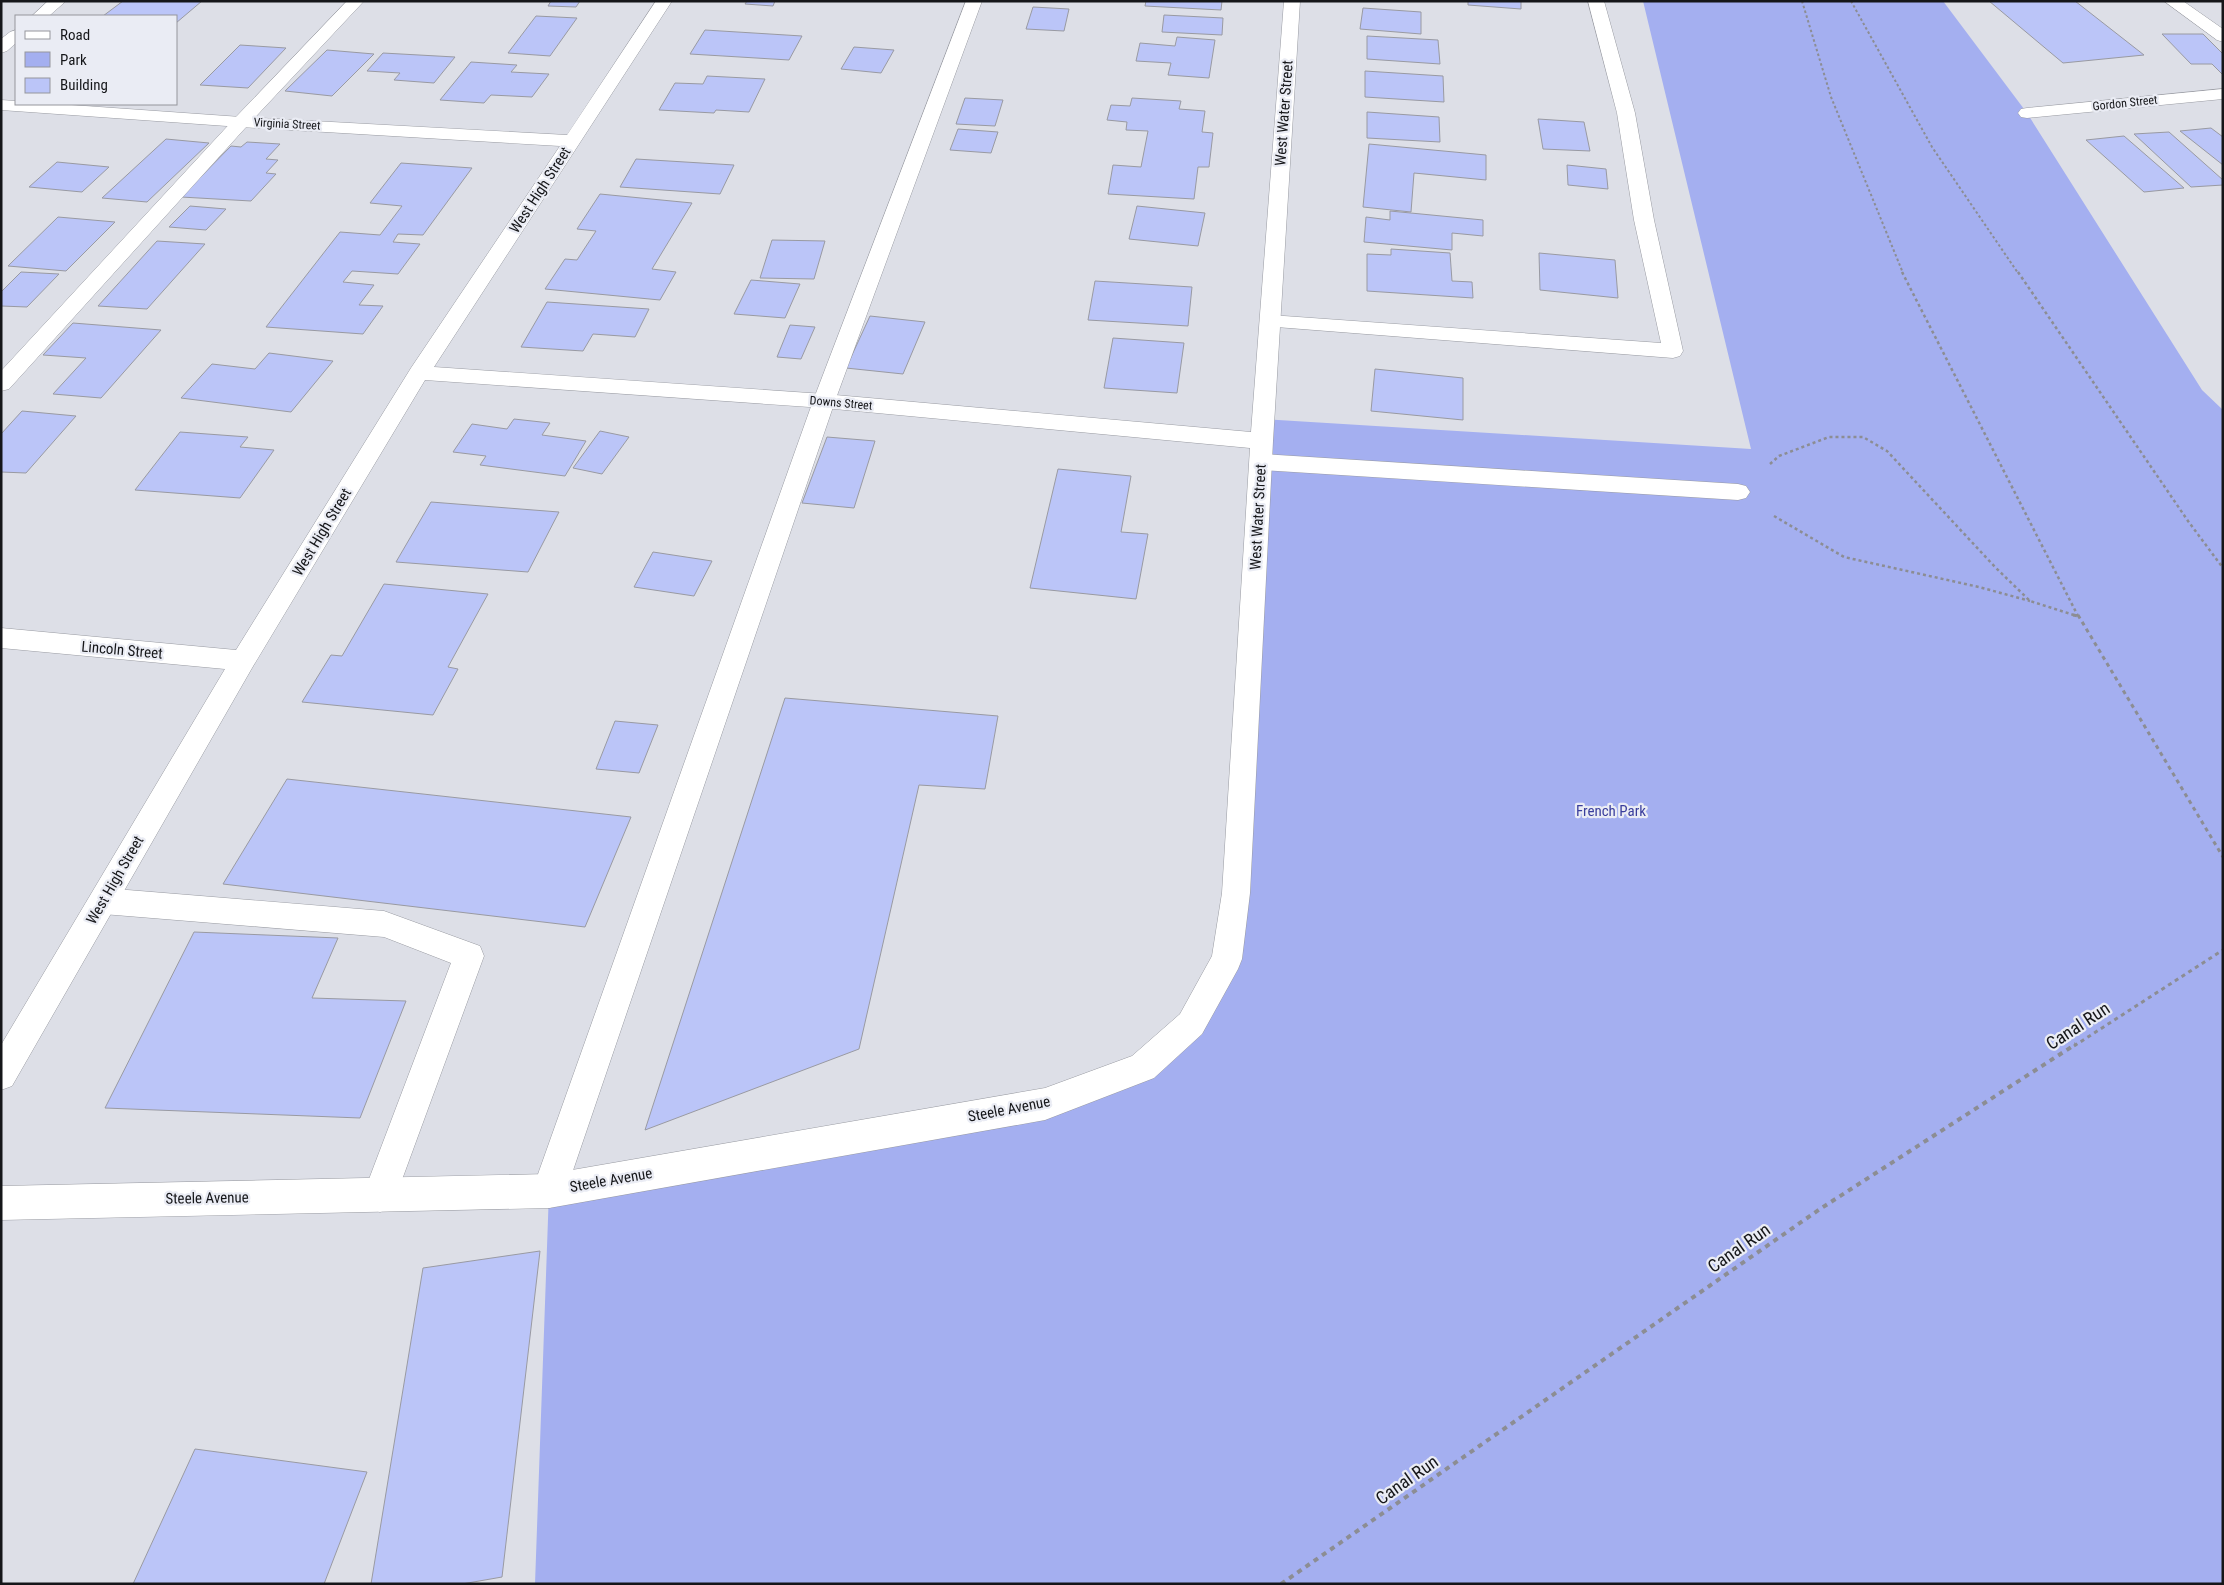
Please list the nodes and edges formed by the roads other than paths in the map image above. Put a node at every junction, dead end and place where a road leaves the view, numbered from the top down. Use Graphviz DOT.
graph roads {
  1 [pos="58,1"];
  2 [pos="356,1"];
  3 [pos="664,1"];
  4 [pos="974,1"];
  5 [pos="1292,1"];
  6 [pos="1596,1"];
  7 [pos="2172,1"];
  8 [pos="41,15"];
  9 [pos="15,36"];
  10 [pos="2223,37"];
  11 [pos="1,48"];
  12 [pos="2223,94"];
  13 [pos="1,105"];
  14 [pos="2027,113"];
  15 [pos="241,122"];
  16 [pos="572,141"];
  17 [pos="1270,321"];
  18 [pos="419,373"];
  19 [pos="1,384"];
  20 [pos="824,401"];
  21 [pos="1262,452"];
  22 [pos="1738,492"];
  23 [pos="1,638"];
  24 [pos="243,661"];
  25 [pos="103,901"];
  26 [pos="1191,1024"];
  27 [pos="1,1075"];
  28 [pos="550,1191"];
  29 [pos="380,1195"];
  30 [pos="1,1203"];
  1 -- 8 [label="street"];
  2 -- 15 [label="street"];
  3 -- 16 [label="street, West High Street"];
  4 -- 20 [label="street"];
  5 -- 17 [label="street, West Water Street"];
  6 -- 17 [label="street"];
  7 -- 10 [label="street"];
  9 -- 11 [label="street"];
  12 -- 14 [label="street, Gordon Street"];
  13 -- 15 [label="street, Virginia Street"];
  15 -- 16 [label="street, Virginia Street"];
  15 -- 19 [label="street"];
  16 -- 18 [label="street, West High Street"];
  17 -- 21 [label="street, West Water Street"];
  18 -- 20 [label="street, Downs Street"];
  18 -- 24 [label="street, West High Street"];
  20 -- 21 [label="street, Downs Street"];
  20 -- 28 [label="street"];
  21 -- 22 [label="street, Downs Street"];
  21 -- 26 [label="street, West Water Street"];
  23 -- 24 [label="street, Lincoln Street"];
  24 -- 25 [label="street, West High Street"];
  25 -- 27 [label="street, West High Street"];
  25 -- 29 [label="street"];
  26 -- 28 [label="street, Steele Avenue"];
  28 -- 29 [label="street, Steele Avenue"];
  29 -- 30 [label="street, Steele Avenue"];
}
